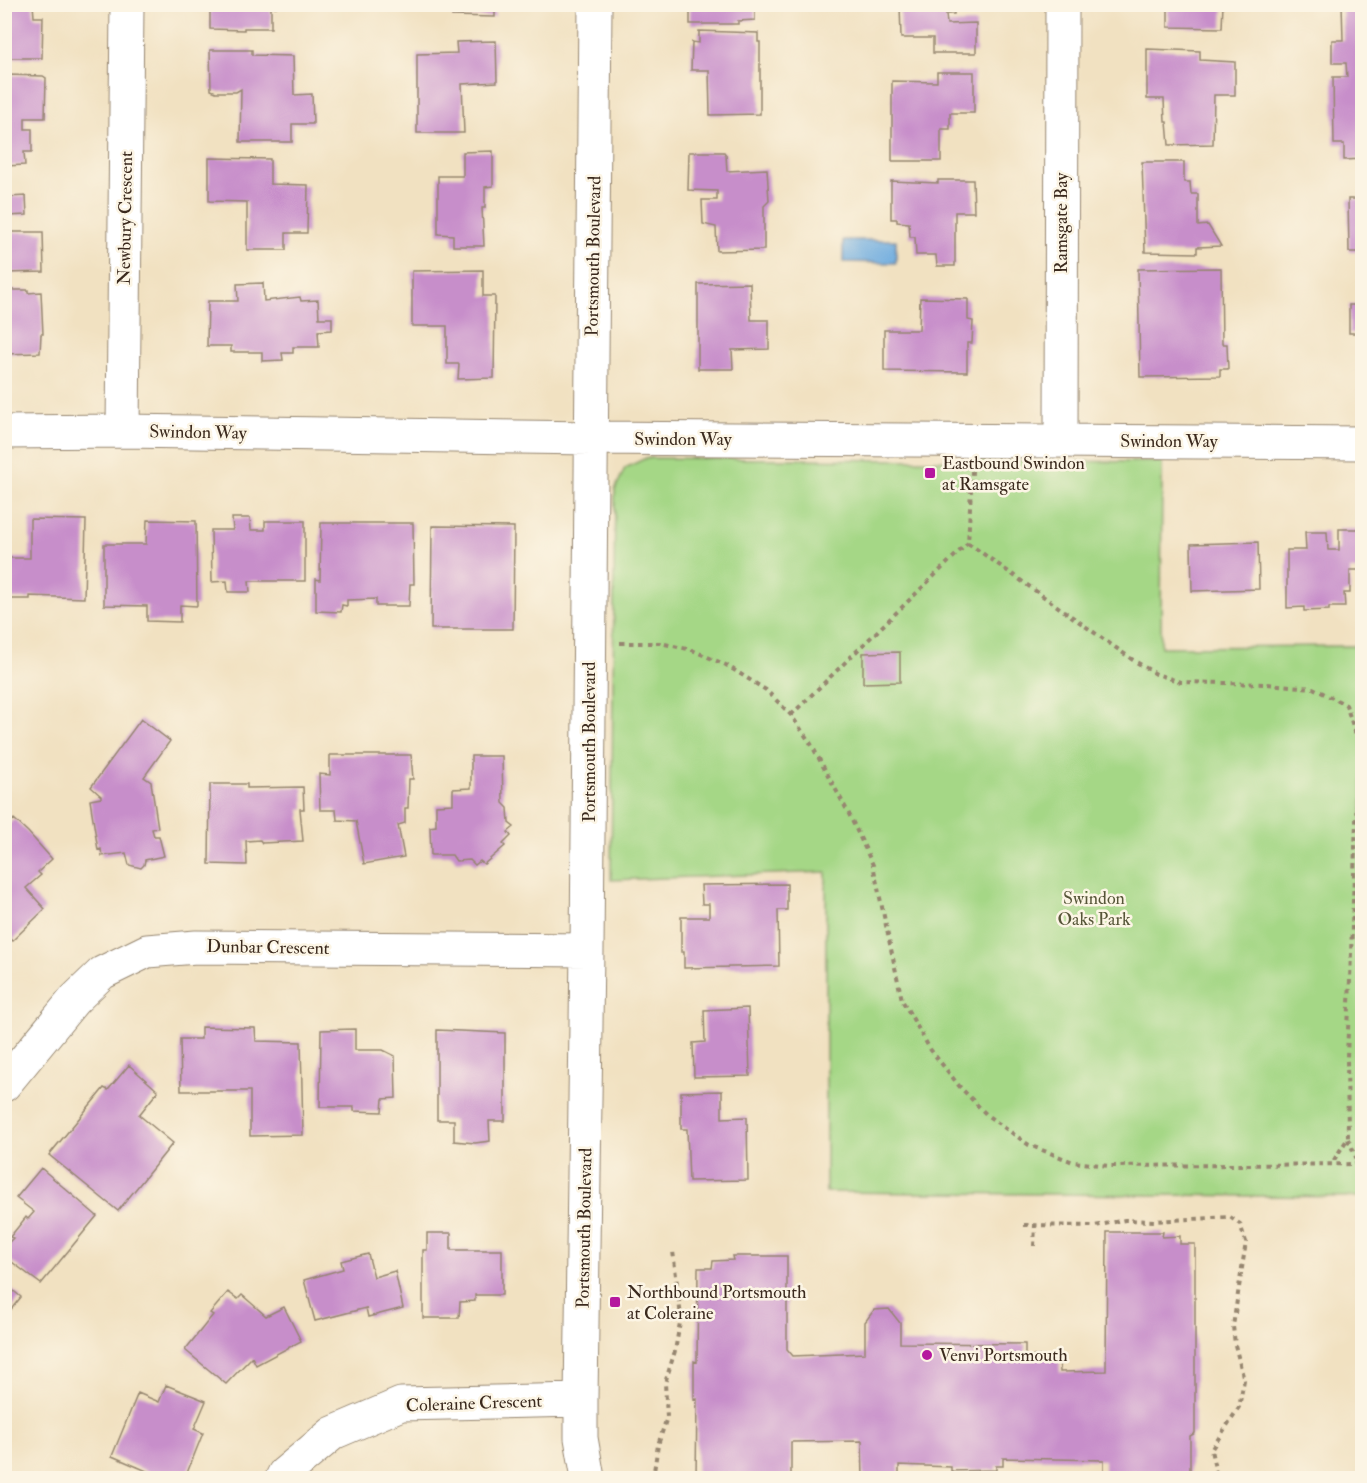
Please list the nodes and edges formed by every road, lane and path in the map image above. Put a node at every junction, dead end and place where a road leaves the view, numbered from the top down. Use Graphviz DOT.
graph roads {
  1 [pos="127,4"];
  2 [pos="595,4"];
  3 [pos="1062,4"];
  4 [pos="123,431"];
  5 [pos="4,432"];
  6 [pos="591,438"];
  7 [pos="973,441"];
  8 [pos="1061,441"];
  9 [pos="1362,443"];
  10 [pos="968,543"];
  11 [pos="589,643"];
  12 [pos="791,715"];
  13 [pos="587,950"];
  14 [pos="4,1085"];
  15 [pos="1348,1138"];
  16 [pos="1331,1164"];
  17 [pos="1361,1164"];
  18 [pos="1024,1226"];
  19 [pos="1035,1226"];
  20 [pos="1034,1246"];
  21 [pos="673,1251"];
  22 [pos="581,1400"];
  23 [pos="908,1476"];
  24 [pos="282,1479"];
  25 [pos="588,1479"];
  26 [pos="653,1479"];
  27 [pos="914,1479"];
  28 [pos="1216,1479"];
  1 -- 4 [label="street, Newbury Crescent"];
  2 -- 6 [label="street, Portsmouth Boulevard"];
  3 -- 8 [label="street, Ramsgate Bay"];
  4 -- 5 [label="street, Swindon Way"];
  4 -- 6 [label="street, Swindon Way"];
  6 -- 7 [label="street, Swindon Way"];
  6 -- 11 [label="street, Portsmouth Boulevard"];
  7 -- 8 [label="street, Swindon Way"];
  7 -- 10 [label="path"];
  8 -- 9 [label="street, Swindon Way"];
  10 -- 12 [label="path"];
  10 -- 15 [label="path"];
  11 -- 12 [label="path"];
  11 -- 13 [label="street, Portsmouth Boulevard"];
  12 -- 16 [label="path"];
  13 -- 14 [label="street, Dunbar Crescent"];
  13 -- 22 [label="street, Portsmouth Boulevard"];
  15 -- 16 [label="path"];
  15 -- 17 [label="path"];
  16 -- 17 [label="path"];
  18 -- 19 [label="path"];
  19 -- 20 [label="path"];
  19 -- 28 [label="path"];
  21 -- 26 [label="path"];
  22 -- 24 [label="street, Coleraine Crescent"];
  22 -- 25 [label="street, Portsmouth Boulevard"];
  23 -- 27 [label="path"];
}
